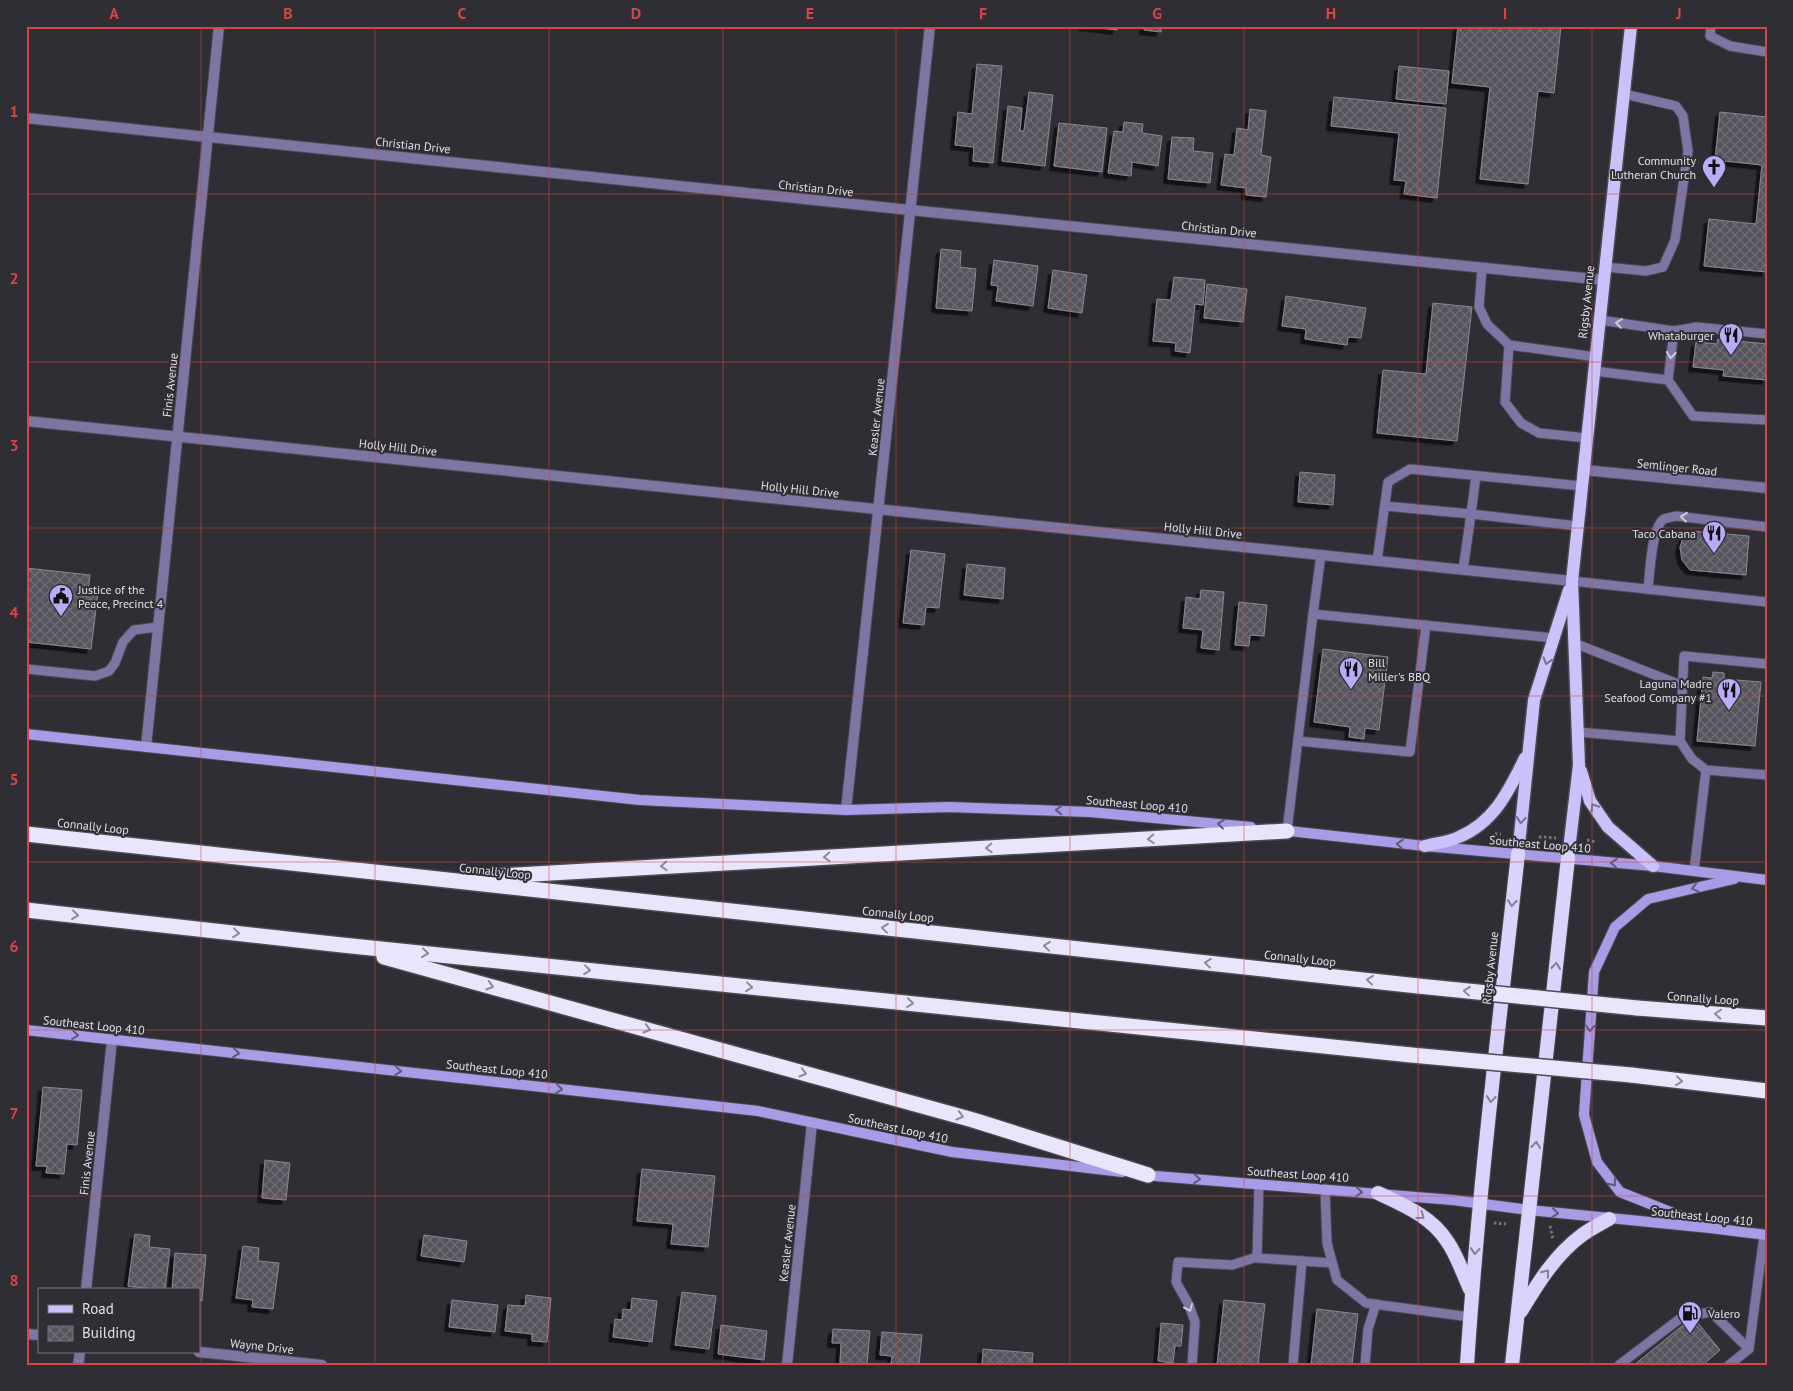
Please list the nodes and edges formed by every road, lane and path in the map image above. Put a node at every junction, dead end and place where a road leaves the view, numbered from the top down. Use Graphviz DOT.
graph roads {
  1 [pos="220,26"];
  2 [pos="930,26"];
  3 [pos="1631,26"];
  4 [pos="1711,26"];
  5 [pos="1767,52"];
  6 [pos="1624,94"];
  7 [pos="26,118"];
  8 [pos="208,136"];
  9 [pos="910,210"];
  10 [pos="1482,268"];
  11 [pos="1604,274"];
  12 [pos="1600,320"];
  13 [pos="1674,330"];
  14 [pos="1767,334"];
  15 [pos="1510,345"];
  16 [pos="1596,357"];
  17 [pos="1594,371"];
  18 [pos="1668,380"];
  19 [pos="1767,420"];
  20 [pos="26,421"];
  21 [pos="177,436"];
  22 [pos="1587,438"];
  23 [pos="1584,470"];
  24 [pos="1476,476"];
  25 [pos="1582,486"];
  26 [pos="1767,488"];
  27 [pos="1385,506"];
  28 [pos="878,509"];
  29 [pos="1470,514"];
  30 [pos="1578,526"];
  31 [pos="1767,527"];
  32 [pos="1322,555"];
  33 [pos="1377,560"];
  34 [pos="1463,570"];
  35 [pos="1572,581"];
  36 [pos="1648,589"];
  37 [pos="1767,602"];
  38 [pos="1313,614"];
  39 [pos="1426,625"];
  40 [pos="158,627"];
  41 [pos="1554,638"];
  42 [pos="1574,643"];
  43 [pos="1767,664"];
  44 [pos="26,669"];
  45 [pos="1683,686"];
  46 [pos="1578,732"];
  47 [pos="26,734"];
  48 [pos="1298,742"];
  49 [pos="1680,742"];
  50 [pos="146,747"];
  51 [pos="1529,751"];
  52 [pos="1579,766"];
  53 [pos="1706,770"];
  54 [pos="1767,775"];
  55 [pos="846,810"];
  56 [pos="1287,831"];
  57 [pos="26,834"];
  58 [pos="1495,834"];
  59 [pos="1501,834"];
  60 [pos="1539,837"];
  61 [pos="1556,838"];
  62 [pos="1597,838"];
  63 [pos="1587,840"];
  64 [pos="1596,842"];
  65 [pos="1425,846"];
  66 [pos="1593,849"];
  67 [pos="1518,854"];
  68 [pos="1568,858"];
  69 [pos="1653,866"];
  70 [pos="1694,871"];
  71 [pos="1742,877"];
  72 [pos="434,879"];
  73 [pos="1767,880"];
  74 [pos="26,910"];
  75 [pos="342,945"];
  76 [pos="1767,1018"];
  77 [pos="26,1030"];
  78 [pos="112,1040"];
  79 [pos="1767,1091"];
  80 [pos="812,1123"];
  81 [pos="1148,1175"];
  82 [pos="1259,1184"];
  83 [pos="1325,1189"];
  84 [pos="1378,1193"];
  85 [pos="1480,1203"];
  86 [pos="1529,1210"];
  87 [pos="1609,1219"];
  88 [pos="1491,1222"];
  89 [pos="1550,1223"];
  90 [pos="1506,1224"];
  91 [pos="1710,1228"];
  92 [pos="1766,1235"];
  93 [pos="1555,1244"];
  94 [pos="1257,1257"];
  95 [pos="1302,1261"];
  96 [pos="1332,1263"];
  97 [pos="86,1288"];
  98 [pos="1471,1291"];
  99 [pos="1376,1304"];
  100 [pos="1519,1313"];
  101 [pos="1470,1317"];
  102 [pos="1750,1349"];
  103 [pos="200,1352"];
  104 [pos="322,1365"];
  105 [pos="787,1365"];
  106 [pos="1192,1365"];
  107 [pos="1293,1365"];
  108 [pos="1365,1365"];
  109 [pos="1467,1365"];
  110 [pos="1512,1365"];
  111 [pos="1619,1365"];
  112 [pos="1729,1365"];
  1 -- 8 [label="street, Finis Avenue"];
  2 -- 9 [label="street, Keasler Avenue"];
  3 -- 6 [label="main road, Rigsby Avenue"];
  4 -- 5 [label="lane"];
  6 -- 11 [label="main road, Rigsby Avenue"];
  6 -- 11 [label="lane"];
  7 -- 8 [label="street, Christian Drive"];
  8 -- 9 [label="street, Christian Drive"];
  8 -- 21 [label="street, Finis Avenue"];
  9 -- 10 [label="street, Christian Drive"];
  9 -- 28 [label="street, Keasler Avenue"];
  10 -- 11 [label="street, Christian Drive"];
  10 -- 15 [label="lane"];
  11 -- 12 [label="main road, Rigsby Avenue"];
  13 -- 12 [label="lane, one-way"];
  12 -- 16 [label="main road, Rigsby Avenue"];
  13 -- 14 [label="lane"];
  13 -- 18 [label="lane, one-way"];
  15 -- 16 [label="lane"];
  15 -- 22 [label="lane"];
  16 -- 17 [label="main road, Rigsby Avenue"];
  17 -- 18 [label="lane"];
  17 -- 22 [label="main road, Rigsby Avenue"];
  18 -- 19 [label="lane"];
  20 -- 21 [label="street, Holly Hill Drive"];
  21 -- 28 [label="street, Holly Hill Drive"];
  21 -- 40 [label="street, Finis Avenue"];
  22 -- 23 [label="main road, Rigsby Avenue"];
  23 -- 25 [label="main road, Rigsby Avenue"];
  23 -- 26 [label="street, Semlinger Road"];
  24 -- 25 [label="lane"];
  24 -- 27 [label="lane"];
  24 -- 29 [label="lane"];
  25 -- 30 [label="main road, Rigsby Avenue"];
  27 -- 29 [label="lane"];
  27 -- 33 [label="lane"];
  28 -- 32 [label="street, Holly Hill Drive"];
  28 -- 55 [label="street, Keasler Avenue"];
  29 -- 30 [label="lane"];
  29 -- 34 [label="lane"];
  30 -- 35 [label="main road, Rigsby Avenue"];
  31 -- 36 [label="lane, one-way"];
  32 -- 33 [label="street, Holly Hill Drive"];
  32 -- 38 [label="lane"];
  33 -- 34 [label="street, Holly Hill Drive"];
  34 -- 35 [label="street, Holly Hill Drive"];
  35 -- 36 [label="lane"];
  35 -- 41 [label="main road, Rigsby Avenue"];
  35 -- 42 [label="main road, Rigsby Avenue"];
  36 -- 37 [label="lane"];
  38 -- 39 [label="lane"];
  38 -- 48 [label="lane"];
  39 -- 41 [label="lane"];
  39 -- 48 [label="lane"];
  40 -- 44 [label="lane"];
  40 -- 50 [label="street, Finis Avenue"];
  41 -- 51 [label="main road, Rigsby Avenue, one-way"];
  42 -- 45 [label="lane"];
  42 -- 46 [label="main road, Rigsby Avenue"];
  43 -- 45 [label="lane"];
  45 -- 49 [label="lane"];
  46 -- 49 [label="lane"];
  46 -- 52 [label="main road, Rigsby Avenue"];
  47 -- 50 [label="main road, Southeast Loop 410"];
  48 -- 56 [label="lane"];
  49 -- 53 [label="lane"];
  50 -- 55 [label="main road, Southeast Loop 410"];
  51 -- 65 [label="main road"];
  51 -- 67 [label="main road, Rigsby Avenue, one-way"];
  52 -- 68 [label="main road, Rigsby Avenue"];
  69 -- 52 [label="main road, one-way"];
  53 -- 54 [label="lane"];
  53 -- 70 [label="lane"];
  56 -- 55 [label="main road, Southeast Loop 410, one-way"];
  65 -- 56 [label="main road, Southeast Loop 410, one-way"];
  56 -- 72 [label="highway, one-way"];
  57 -- 72 [label="highway, Connally Loop"];
  58 -- 59 [label="path"];
  60 -- 61 [label="path"];
  62 -- 64 [label="path"];
  63 -- 64 [label="path"];
  64 -- 66 [label="path"];
  65 -- 67 [label="main road, Southeast Loop 410"];
  67 -- 68 [label="main road, Southeast Loop 410"];
  67 -- 85 [label="highway, Rigsby Avenue, one-way"];
  69 -- 68 [label="main road, Southeast Loop 410, one-way"];
  86 -- 68 [label="highway, Rigsby Avenue, one-way"];
  69 -- 70 [label="main road, Southeast Loop 410"];
  70 -- 71 [label="main road, Southeast Loop 410"];
  71 -- 73 [label="main road, Southeast Loop 410"];
  71 -- 91 [label="main road, one-way"];
  76 -- 72 [label="highway, Connally Loop, one-way, bridge"];
  74 -- 75 [label="highway, one-way"];
  75 -- 79 [label="highway, one-way, bridge"];
  75 -- 81 [label="highway, one-way"];
  77 -- 78 [label="main road, Southeast Loop 410, one-way"];
  78 -- 80 [label="main road, Southeast Loop 410, one-way"];
  78 -- 97 [label="street, Finis Avenue"];
  80 -- 81 [label="main road, Southeast Loop 410"];
  80 -- 105 [label="street, Keasler Avenue"];
  81 -- 82 [label="main road, Southeast Loop 410, one-way"];
  82 -- 83 [label="main road, Southeast Loop 410"];
  82 -- 94 [label="lane"];
  83 -- 84 [label="main road, Southeast Loop 410, one-way"];
  83 -- 96 [label="lane"];
  84 -- 85 [label="main road, Southeast Loop 410"];
  84 -- 98 [label="highway, one-way"];
  85 -- 86 [label="main road, Southeast Loop 410"];
  85 -- 98 [label="highway, Rigsby Avenue, one-way"];
  86 -- 87 [label="main road, Southeast Loop 410, one-way"];
  86 -- 100 [label="highway, Rigsby Avenue"];
  87 -- 91 [label="main road, Southeast Loop 410"];
  100 -- 87 [label="highway, one-way"];
  88 -- 90 [label="path"];
  89 -- 93 [label="path"];
  91 -- 92 [label="main road, Southeast Loop 410"];
  92 -- 102 [label="lane"];
  94 -- 95 [label="lane"];
  94 -- 106 [label="lane, one-way"];
  95 -- 96 [label="lane"];
  95 -- 107 [label="lane"];
  96 -- 99 [label="lane"];
  98 -- 101 [label="highway, Rigsby Avenue"];
  99 -- 101 [label="lane"];
  99 -- 108 [label="lane"];
  100 -- 110 [label="highway, Rigsby Avenue"];
  101 -- 109 [label="highway, Rigsby Avenue"];
  102 -- 111 [label="lane"];
  102 -- 112 [label="lane"];
  103 -- 104 [label="street, Wayne Drive"];
}
